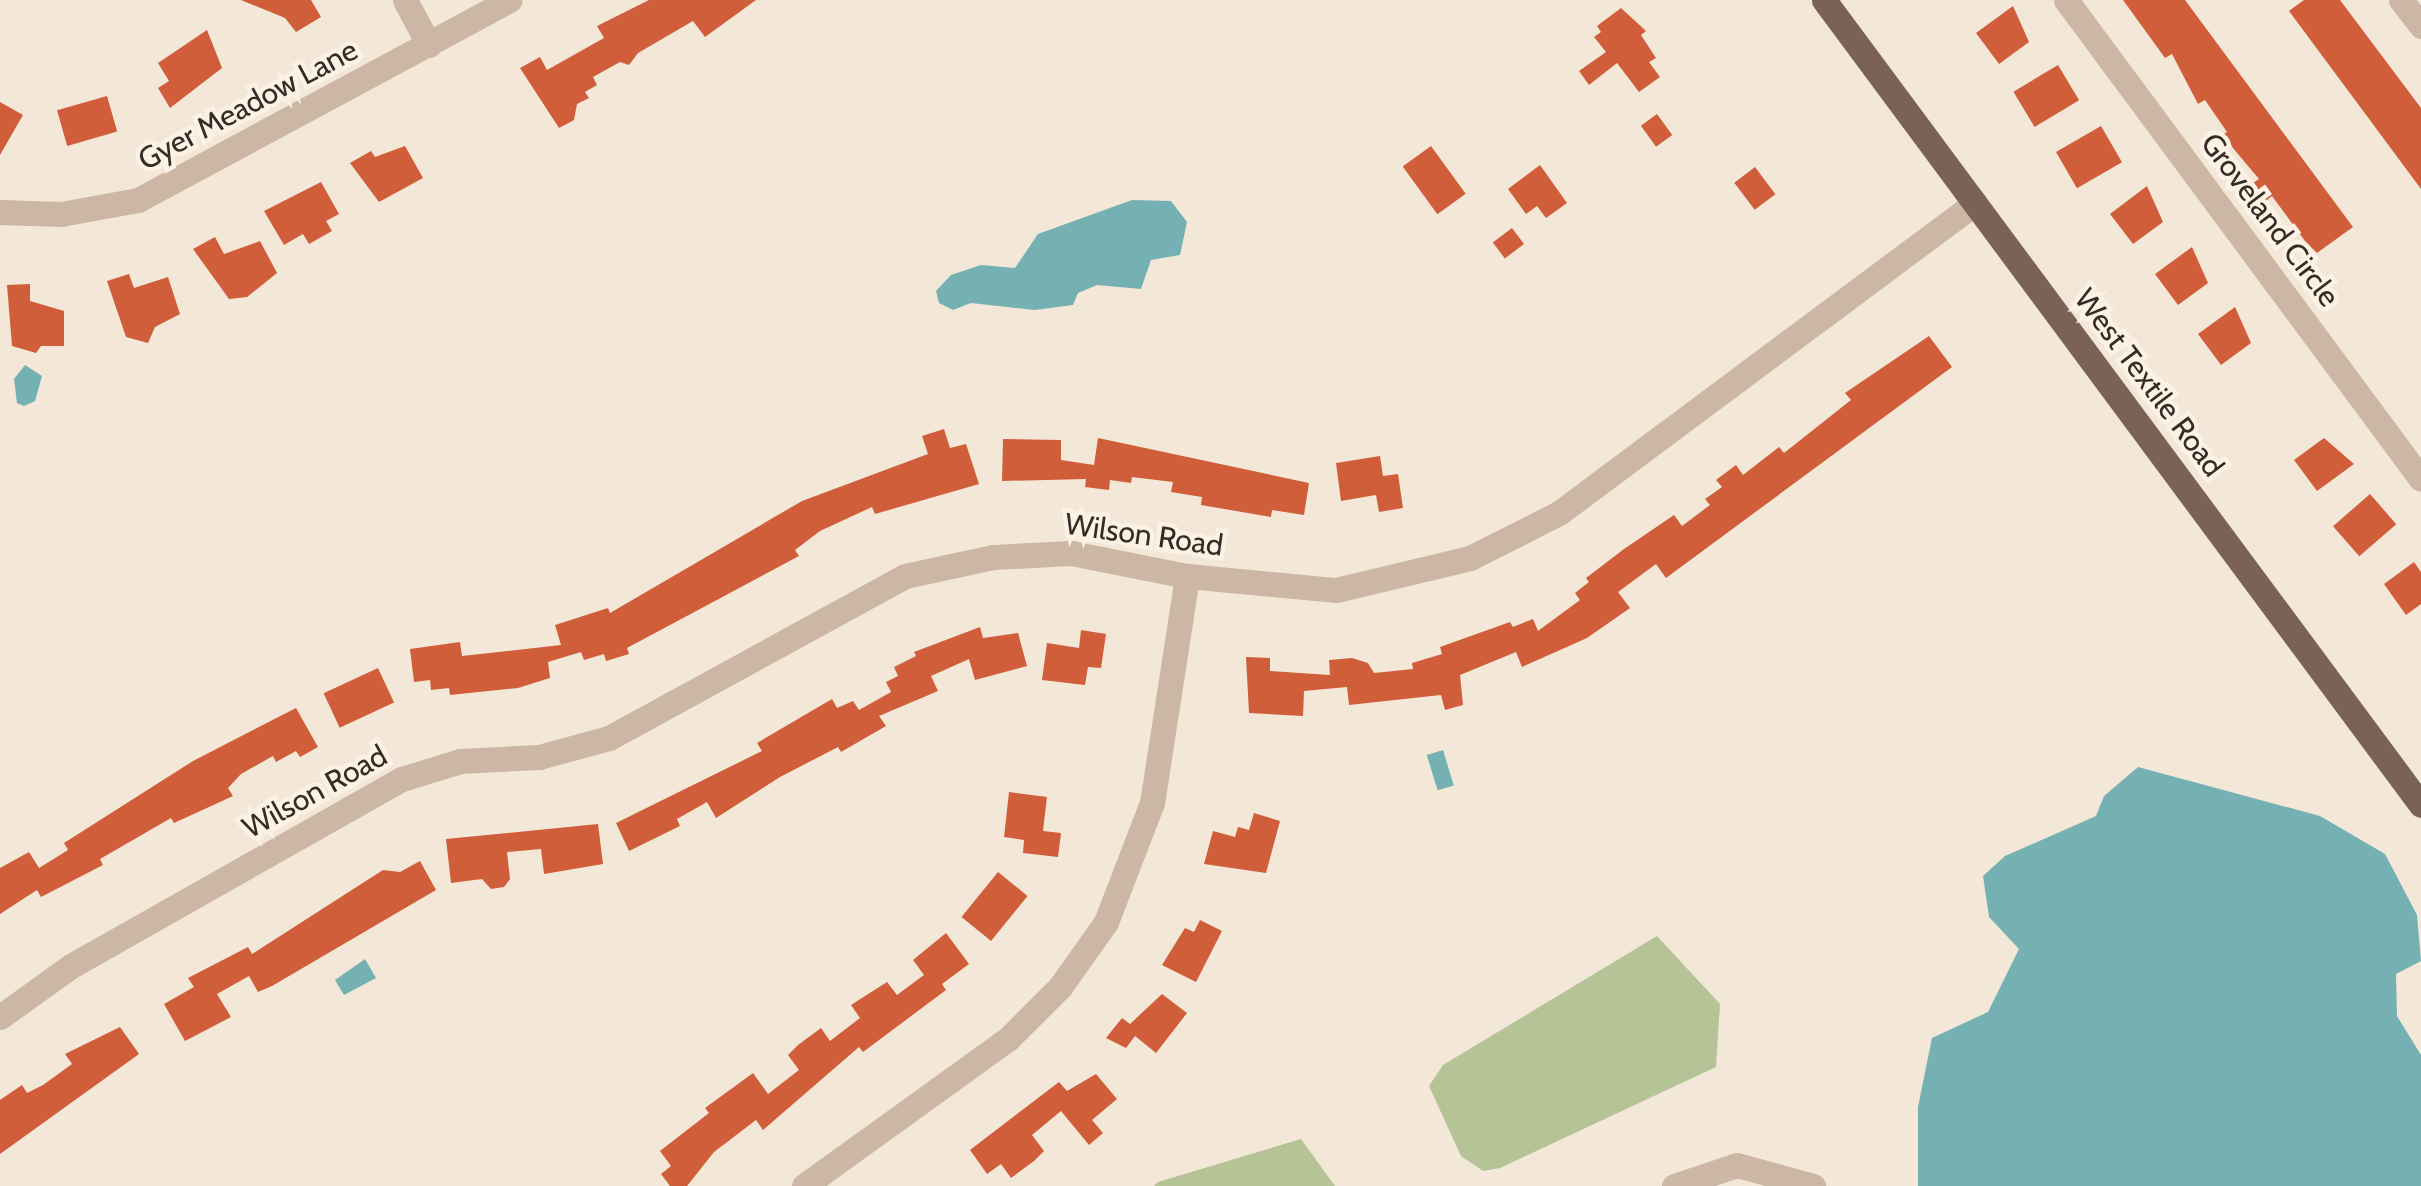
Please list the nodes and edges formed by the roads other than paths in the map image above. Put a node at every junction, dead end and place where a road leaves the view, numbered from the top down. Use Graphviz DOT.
graph roads {
  1 [pos="405,0"];
  2 [pos="510,0"];
  3 [pos="1824,0"];
  4 [pos="2066,0"];
  5 [pos="2402,0"];
  6 [pos="2421,26"];
  7 [pos="430,45"];
  8 [pos="1975,203"];
  9 [pos="0,212"];
  10 [pos="2421,479"];
  11 [pos="1187,576"];
  12 [pos="2421,805"];
  13 [pos="0,1017"];
  14 [pos="804,1186"];
  15 [pos="1674,1186"];
  16 [pos="1813,1186"];
  1 -- 7 [label="street"];
  2 -- 7 [label="street, Gyer Meadow Lane"];
  3 -- 8 [label="main road, West Textile Road"];
  4 -- 10 [label="street, Groveland Circle"];
  5 -- 6 [label="street"];
  7 -- 9 [label="street, Gyer Meadow Lane"];
  8 -- 11 [label="street, Wilson Road"];
  8 -- 12 [label="main road, West Textile Road"];
  11 -- 13 [label="street, Wilson Road"];
  11 -- 14 [label="street"];
  15 -- 16 [label="street"];
}
